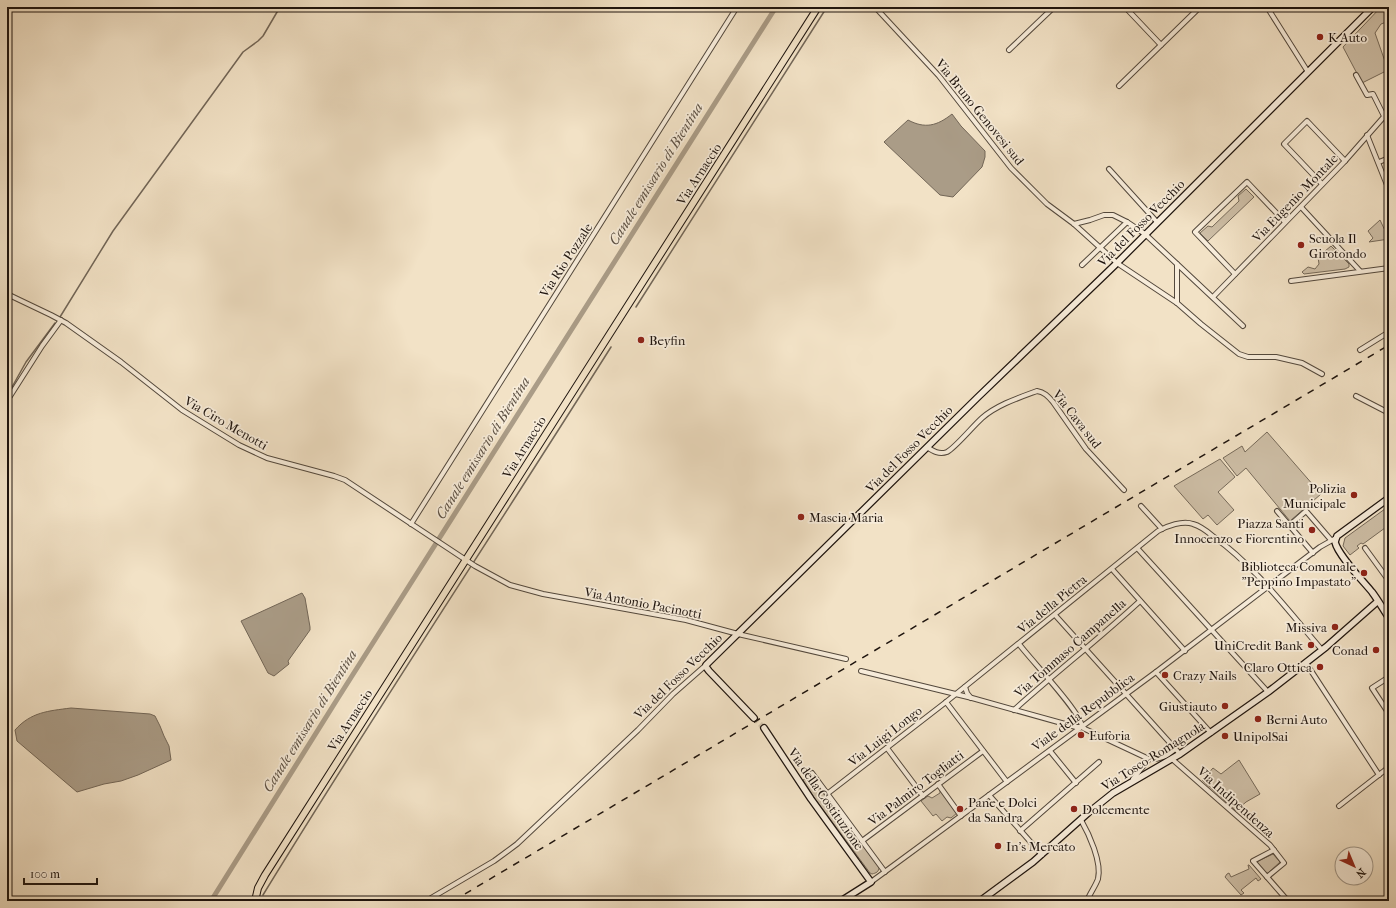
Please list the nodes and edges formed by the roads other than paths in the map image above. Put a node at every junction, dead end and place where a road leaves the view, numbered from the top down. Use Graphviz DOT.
graph roads {
  1 [pos="737,7"];
  2 [pos="818,7"];
  3 [pos="875,7"];
  4 [pos="1054,7"];
  5 [pos="1124,7"];
  6 [pos="1200,7"];
  7 [pos="1267,7"];
  8 [pos="1373,7"];
  9 [pos="1161,45"];
  10 [pos="1009,50"];
  11 [pos="1308,72"];
  12 [pos="1356,75"];
  13 [pos="1119,86"];
  14 [pos="1389,111"];
  15 [pos="1384,116"];
  16 [pos="1367,135"];
  17 [pos="1389,158"];
  18 [pos="1345,161"];
  19 [pos="1379,162"];
  20 [pos="1109,169"];
  21 [pos="1322,184"];
  22 [pos="1389,190"];
  23 [pos="1301,207"];
  24 [pos="1127,222"];
  25 [pos="1157,222"];
  26 [pos="1285,222"];
  27 [pos="1074,224"];
  28 [pos="1145,234"];
  29 [pos="1100,247"];
  30 [pos="1117,263"];
  31 [pos="1177,264"];
  32 [pos="1082,265"];
  33 [pos="1389,268"];
  34 [pos="1360,271"];
  35 [pos="1235,274"];
  36 [pos="1291,281"];
  37 [pos="7,294"];
  38 [pos="1213,298"];
  39 [pos="1177,303"];
  40 [pos="61,320"];
  41 [pos="1242,326"];
  42 [pos="1389,332"];
  43 [pos="1360,350"];
  44 [pos="1322,374"];
  45 [pos="1356,396"];
  46 [pos="7,401"];
  47 [pos="1389,413"];
  48 [pos="927,447"];
  49 [pos="1124,490"];
  50 [pos="1389,498"];
  51 [pos="1141,506"];
  52 [pos="1277,511"];
  53 [pos="411,524"];
  54 [pos="1290,526"];
  55 [pos="1162,529"];
  56 [pos="1333,539"];
  57 [pos="1365,548"];
  58 [pos="1138,549"];
  59 [pos="1313,553"];
  60 [pos="469,561"];
  61 [pos="1112,569"];
  62 [pos="1389,581"];
  63 [pos="1268,588"];
  64 [pos="1140,601"];
  65 [pos="1377,602"];
  66 [pos="1055,615"];
  67 [pos="1389,618"];
  68 [pos="1212,630"];
  69 [pos="738,634"];
  70 [pos="1018,644"];
  71 [pos="1085,650"];
  72 [pos="1322,650"];
  73 [pos="1185,651"];
  74 [pos="846,659"];
  75 [pos="1306,663"];
  76 [pos="706,665"];
  77 [pos="861,671"];
  78 [pos="1156,672"];
  79 [pos="1389,677"];
  80 [pos="1049,679"];
  81 [pos="965,687"];
  82 [pos="1268,692"];
  83 [pos="956,694"];
  84 [pos="1126,695"];
  85 [pos="972,698"];
  86 [pos="946,702"];
  87 [pos="1014,710"];
  88 [pos="1389,714"];
  89 [pos="754,718"];
  90 [pos="1082,727"];
  91 [pos="764,728"];
  92 [pos="1212,733"];
  93 [pos="887,748"];
  94 [pos="1175,749"];
  95 [pos="983,751"];
  96 [pos="1050,751"];
  97 [pos="1180,754"];
  98 [pos="1149,759"];
  99 [pos="1172,759"];
  100 [pos="1099,762"];
  101 [pos="1389,767"];
  102 [pos="812,773"];
  103 [pos="1379,775"];
  104 [pos="1007,782"];
  105 [pos="1131,782"];
  106 [pos="1076,783"];
  107 [pos="938,784"];
  108 [pos="827,794"];
  109 [pos="989,795"];
  110 [pos="923,796"];
  111 [pos="1339,806"];
  112 [pos="961,816"];
  113 [pos="1081,820"];
  114 [pos="1020,831"];
  115 [pos="862,841"];
  116 [pos="1274,850"];
  117 [pos="1042,855"];
  118 [pos="885,872"];
  119 [pos="1267,877"];
  120 [pos="871,882"];
  121 [pos="255,901"];
  122 [pos="426,901"];
  123 [pos="841,901"];
  124 [pos="980,901"];
  125 [pos="1086,901"];
  126 [pos="1288,901"];
  1 -- 53 [label="street, Via Rio Pozzale"];
  2 -- 60 [label="main road, Via Arnaccio"];
  3 -- 27 [label="street, Via Bruno Genovesi sud"];
  4 -- 10 [label="street"];
  5 -- 9 [label="street"];
  6 -- 9 [label="street"];
  7 -- 11 [label="street"];
  8 -- 11 [label="street, Via del Fosso Vecchio"];
  9 -- 13 [label="street"];
  11 -- 25 [label="street, Via del Fosso Vecchio"];
  12 -- 15 [label="street"];
  14 -- 15 [label="street, Via Eugenio Montale"];
  15 -- 16 [label="street, Via Eugenio Montale"];
  16 -- 18 [label="street, Via Eugenio Montale"];
  16 -- 19 [label="street"];
  17 -- 19 [label="street"];
  18 -- 21 [label="street, Via Eugenio Montale"];
  18 -- 21 [label="street"];
  19 -- 22 [label="street"];
  20 -- 25 [label="street"];
  21 -- 23 [label="street, Via Eugenio Montale"];
  23 -- 26 [label="street, Via Eugenio Montale"];
  23 -- 34 [label="street"];
  24 -- 27 [label="street"];
  24 -- 28 [label="street"];
  24 -- 29 [label="street"];
  25 -- 28 [label="street, Via del Fosso Vecchio"];
  26 -- 35 [label="street, Via Eugenio Montale"];
  26 -- 35 [label="street"];
  27 -- 29 [label="street, Via Bruno Genovesi sud"];
  28 -- 30 [label="street, Via del Fosso Vecchio"];
  28 -- 31 [label="street"];
  29 -- 30 [label="street, Via Bruno Genovesi sud"];
  29 -- 32 [label="street"];
  30 -- 39 [label="street"];
  30 -- 48 [label="street, Via del Fosso Vecchio"];
  31 -- 38 [label="street"];
  31 -- 39 [label="street"];
  33 -- 34 [label="street"];
  34 -- 36 [label="street"];
  35 -- 38 [label="street, Via Eugenio Montale"];
  37 -- 40 [label="street, Via Ciro Menotti"];
  38 -- 41 [label="street"];
  39 -- 44 [label="street"];
  40 -- 46 [label="street"];
  40 -- 53 [label="street, Via Ciro Menotti"];
  42 -- 43 [label="street"];
  45 -- 47 [label="street"];
  48 -- 49 [label="street, Via Cava sud"];
  48 -- 69 [label="street, Via del Fosso Vecchio"];
  50 -- 56 [label="street"];
  51 -- 55 [label="street"];
  52 -- 54 [label="street"];
  53 -- 60 [label="street, Via Ciro Menotti"];
  54 -- 56 [label="street"];
  54 -- 59 [label="street"];
  55 -- 58 [label="street, Via della Pietra"];
  55 -- 63 [label="street"];
  56 -- 59 [label="street, Viale della Repubblica"];
  56 -- 65 [label="street"];
  57 -- 62 [label="street"];
  58 -- 61 [label="street, Via della Pietra"];
  58 -- 68 [label="street"];
  59 -- 63 [label="street, Viale della Repubblica"];
  60 -- 69 [label="street, Via Antonio Pacinotti"];
  60 -- 121 [label="main road, Via Arnaccio"];
  61 -- 64 [label="street"];
  61 -- 66 [label="street, Via della Pietra"];
  63 -- 68 [label="street, Viale della Repubblica"];
  63 -- 72 [label="street"];
  64 -- 71 [label="street, Via Tommaso Campanella"];
  64 -- 73 [label="street"];
  65 -- 67 [label="street"];
  65 -- 72 [label="street, Via Tosco-Romagnola"];
  66 -- 70 [label="street, Via della Pietra"];
  66 -- 71 [label="street"];
  68 -- 73 [label="street, Viale della Repubblica"];
  68 -- 82 [label="street"];
  69 -- 74 [label="street, Via Antonio Pacinotti"];
  69 -- 76 [label="street, Via del Fosso Vecchio"];
  70 -- 80 [label="street"];
  70 -- 81 [label="street, Via della Pietra"];
  71 -- 80 [label="street, Via Tommaso Campanella"];
  71 -- 84 [label="street"];
  72 -- 75 [label="street, Via Tosco-Romagnola"];
  73 -- 78 [label="street, Viale della Repubblica"];
  75 -- 82 [label="street, Via Tosco-Romagnola"];
  75 -- 103 [label="street"];
  76 -- 89 [label="street"];
  76 -- 122 [label="street, Via del Fosso Vecchio"];
  77 -- 83 [label="street"];
  78 -- 84 [label="street, Viale della Repubblica"];
  78 -- 92 [label="street"];
  79 -- 88 [label="street"];
  80 -- 87 [label="street, Via Tommaso Campanella"];
  80 -- 90 [label="street"];
  81 -- 83 [label="street, Via della Pietra"];
  81 -- 85 [label="street"];
  82 -- 92 [label="street, Via Tosco-Romagnola"];
  83 -- 85 [label="street"];
  83 -- 86 [label="street, Via Luigi Longo"];
  84 -- 90 [label="street, Viale della Repubblica"];
  84 -- 94 [label="street"];
  85 -- 87 [label="street"];
  86 -- 93 [label="street, Via Luigi Longo"];
  86 -- 95 [label="street"];
  87 -- 90 [label="street"];
  90 -- 96 [label="street, Viale della Repubblica"];
  90 -- 98 [label="street"];
  91 -- 120 [label="street, Via della Costituzione"];
  92 -- 97 [label="street, Via Tosco-Romagnola"];
  93 -- 108 [label="street, Via Luigi Longo"];
  93 -- 110 [label="street"];
  94 -- 97 [label="street"];
  94 -- 98 [label="street"];
  95 -- 104 [label="street"];
  95 -- 107 [label="street, Via Palmiro Togliatti"];
  96 -- 104 [label="street, Viale della Repubblica"];
  96 -- 106 [label="street"];
  97 -- 99 [label="street, Via Tosco-Romagnola"];
  98 -- 105 [label="street"];
  99 -- 105 [label="street, Via Tosco-Romagnola"];
  99 -- 116 [label="street, Via Indipendenza"];
  100 -- 106 [label="street"];
  101 -- 103 [label="street"];
  102 -- 108 [label="street"];
  103 -- 111 [label="street"];
  104 -- 109 [label="street, Viale della Repubblica"];
  105 -- 113 [label="street, Via Tosco-Romagnola"];
  106 -- 114 [label="street"];
  107 -- 110 [label="street, Via Palmiro Togliatti"];
  107 -- 112 [label="street"];
  108 -- 115 [label="street"];
  109 -- 112 [label="street, Viale della Repubblica"];
  109 -- 114 [label="street"];
  110 -- 115 [label="street, Via Palmiro Togliatti"];
  112 -- 118 [label="street, Viale della Repubblica"];
  113 -- 117 [label="street, Via Tosco-Romagnola"];
  113 -- 125 [label="street"];
  114 -- 117 [label="street"];
  115 -- 118 [label="street"];
  116 -- 119 [label="street, Via Indipendenza"];
  116 -- 119 [label="street"];
  117 -- 124 [label="street, Via Tosco-Romagnola"];
  118 -- 120 [label="street, Viale della Repubblica"];
  119 -- 126 [label="street"];
  120 -- 123 [label="street, Viale della Repubblica"];
}
